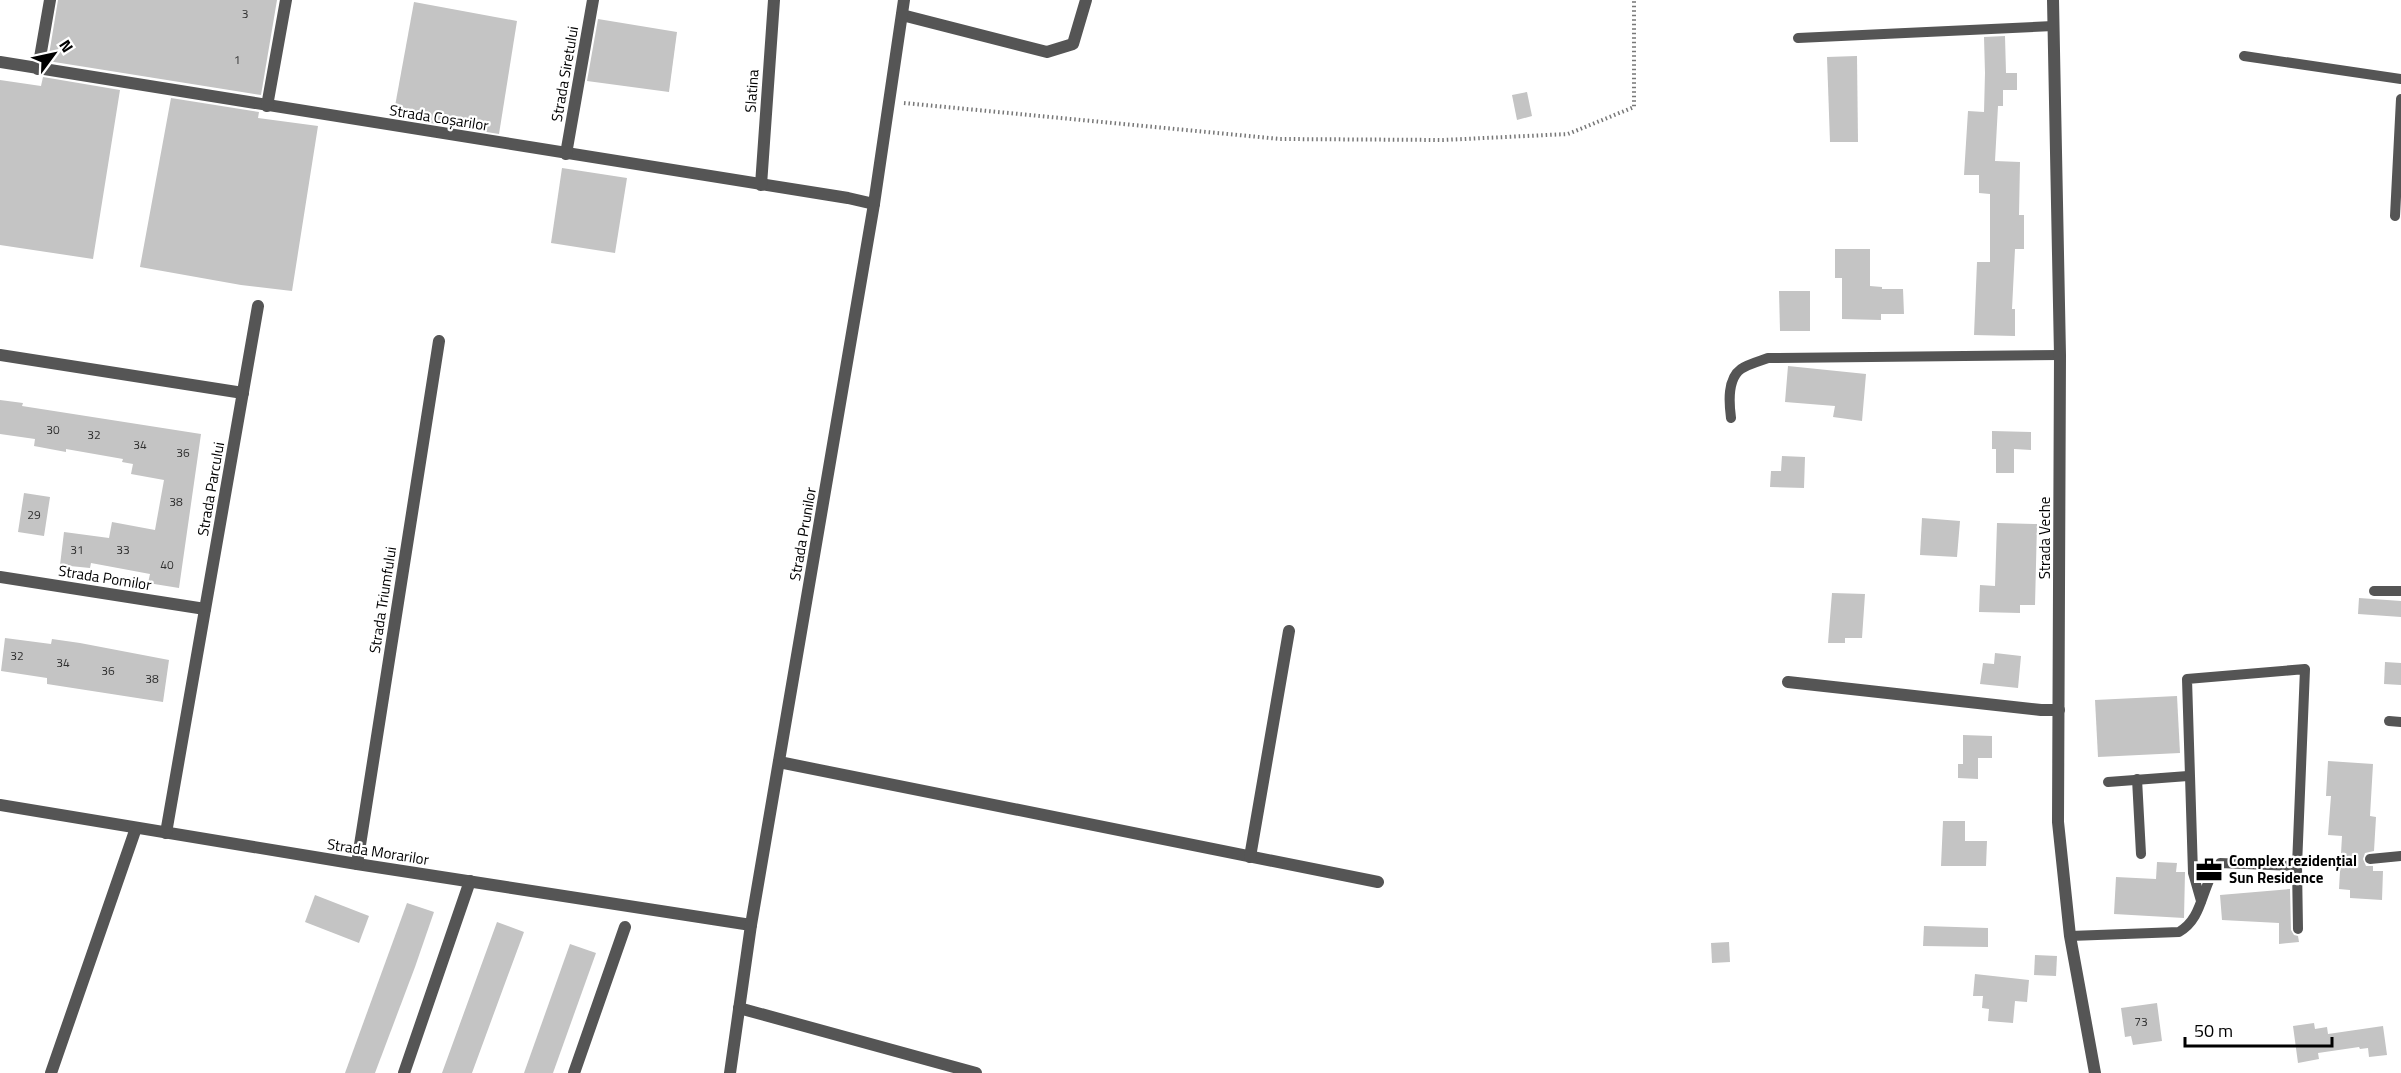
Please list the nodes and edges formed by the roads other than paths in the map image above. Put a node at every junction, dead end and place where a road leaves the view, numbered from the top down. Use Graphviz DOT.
graph roads {
  1 [pos="50,0"];
  2 [pos="286,0"];
  3 [pos="593,0"];
  4 [pos="774,0"];
  5 [pos="904,0"];
  6 [pos="1086,0"];
  7 [pos="2053,0"];
  8 [pos="902,15"];
  9 [pos="2053,26"];
  10 [pos="1798,38"];
  11 [pos="2244,56"];
  12 [pos="0,62"];
  13 [pos="38,69"];
  14 [pos="2401,79"];
  15 [pos="2401,99"];
  16 [pos="267,106"];
  17 [pos="566,154"];
  18 [pos="761,185"];
  19 [pos="874,204"];
  20 [pos="2395,216"];
  21 [pos="258,306"];
  22 [pos="439,341"];
  23 [pos="0,355"];
  24 [pos="2060,355"];
  25 [pos="243,393"];
  26 [pos="1731,418"];
  27 [pos="0,577"];
  28 [pos="2374,591"];
  29 [pos="2401,591"];
  30 [pos="205,609"];
  31 [pos="1289,632"];
  32 [pos="1788,682"];
  33 [pos="2059,710"];
  34 [pos="2389,721"];
  35 [pos="2401,722"];
  36 [pos="779,762"];
  37 [pos="2188,776"];
  38 [pos="2137,779"];
  39 [pos="2108,782"];
  40 [pos="0,805"];
  41 [pos="136,828"];
  42 [pos="166,832"];
  43 [pos="2141,854"];
  44 [pos="2401,856"];
  45 [pos="1250,857"];
  46 [pos="2370,859"];
  47 [pos="357,864"];
  48 [pos="2297,866"];
  49 [pos="470,881"];
  50 [pos="1378,882"];
  51 [pos="2201,901"];
  52 [pos="751,926"];
  53 [pos="625,927"];
  54 [pos="2298,929"];
  55 [pos="2070,936"];
  56 [pos="739,1008"];
  57 [pos="51,1073"];
  58 [pos="404,1073"];
  59 [pos="574,1073"];
  60 [pos="730,1073"];
  61 [pos="976,1073"];
  62 [pos="2096,1073"];
  1 -- 13 [label="street"];
  2 -- 16 [label="street"];
  3 -- 17 [label="street, Strada Siretului"];
  4 -- 18 [label="street, Slatina"];
  5 -- 8 [label="street, Strada Prunilor"];
  6 -- 8 [label="street"];
  7 -- 9 [label="street, Strada Veche"];
  8 -- 19 [label="street, Strada Prunilor"];
  9 -- 10 [label="lane"];
  9 -- 24 [label="street, Strada Veche"];
  11 -- 14 [label="lane"];
  12 -- 13 [label="street, Strada Coșarilor"];
  13 -- 16 [label="street, Strada Coșarilor"];
  15 -- 20 [label="lane"];
  16 -- 17 [label="street, Strada Coșarilor"];
  17 -- 18 [label="street, Strada Coșarilor"];
  18 -- 19 [label="street, Strada Coșarilor"];
  19 -- 36 [label="street, Strada Prunilor"];
  21 -- 25 [label="street, Strada Parcului"];
  22 -- 47 [label="street, Strada Triumfului"];
  23 -- 25 [label="street"];
  24 -- 26 [label="lane"];
  24 -- 33 [label="street, Strada Veche"];
  25 -- 30 [label="street, Strada Parcului"];
  27 -- 30 [label="street, Strada Pomilor"];
  28 -- 29 [label="lane"];
  30 -- 42 [label="street, Strada Parcului"];
  31 -- 45 [label="street"];
  32 -- 33 [label="street"];
  33 -- 55 [label="street, Strada Veche"];
  34 -- 35 [label="lane"];
  36 -- 45 [label="street"];
  36 -- 52 [label="street, Strada Prunilor"];
  37 -- 38 [label="lane"];
  37 -- 48 [label="lane"];
  37 -- 51 [label="lane"];
  38 -- 39 [label="lane"];
  38 -- 43 [label="lane"];
  40 -- 41 [label="street, Strada Morarilor"];
  41 -- 42 [label="street, Strada Morarilor"];
  41 -- 57 [label="street"];
  42 -- 47 [label="street, Strada Morarilor"];
  44 -- 46 [label="lane"];
  45 -- 50 [label="street"];
  47 -- 49 [label="street, Strada Morarilor"];
  48 -- 51 [label="lane"];
  48 -- 54 [label="lane"];
  49 -- 52 [label="street, Strada Morarilor"];
  49 -- 58 [label="street"];
  51 -- 55 [label="lane"];
  52 -- 56 [label="street, Strada Prunilor"];
  53 -- 59 [label="street"];
  55 -- 62 [label="street, Strada Veche"];
  56 -- 60 [label="street, Strada Prunilor"];
  56 -- 61 [label="street"];
}
